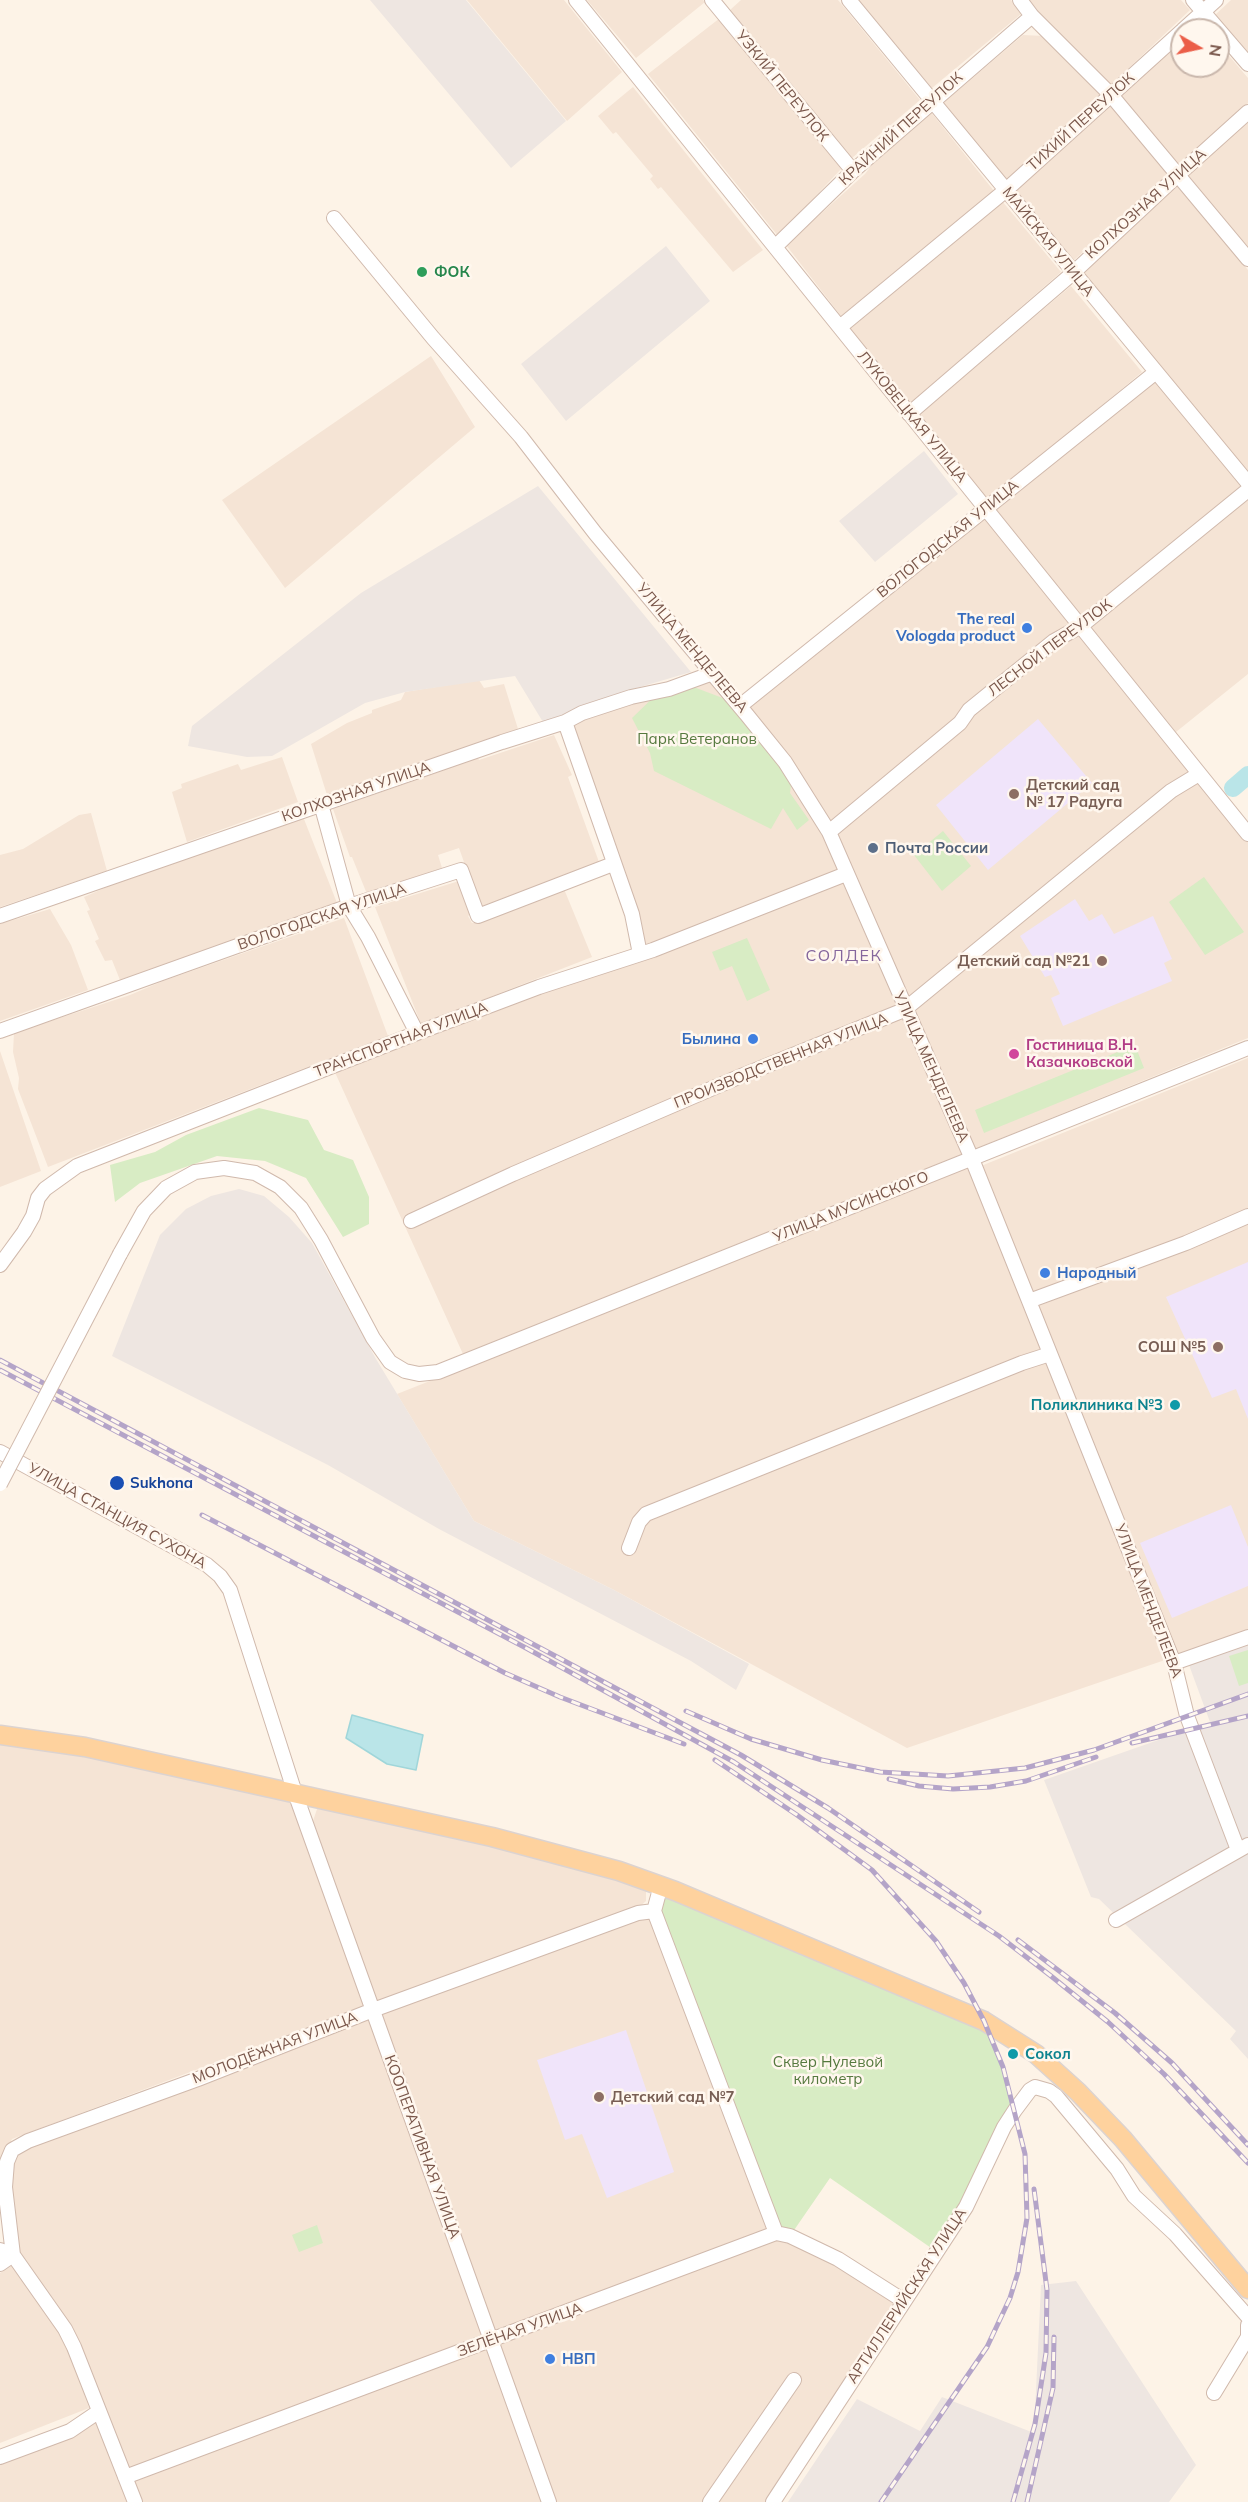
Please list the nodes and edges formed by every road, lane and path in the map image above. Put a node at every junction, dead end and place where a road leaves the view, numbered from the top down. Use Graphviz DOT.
graph roads {
  1 [pos="576,0"];
  2 [pos="712,0"];
  3 [pos="849,0"];
  4 [pos="1020,0"];
  5 [pos="1193,0"];
  6 [pos="1216,0"];
  7 [pos="1203,12"];
  8 [pos="1032,16"];
  9 [pos="1196,18"];
  10 [pos="1170,41"];
  11 [pos="1248,64"];
  12 [pos="1111,95"];
  13 [pos="933,100"];
  14 [pos="1248,112"];
  15 [pos="853,171"];
  16 [pos="1178,175"];
  17 [pos="1006,190"];
  18 [pos="334,218"];
  19 [pos="775,247"];
  20 [pos="1248,259"];
  21 [pos="1073,273"];
  22 [pos="840,327"];
  23 [pos="1156,372"];
  24 [pos="909,414"];
  25 [pos="1248,483"];
  26 [pos="1248,490"];
  27 [pos="986,508"];
  28 [pos="1081,626"];
  29 [pos="713,673"];
  30 [pos="740,706"];
  31 [pos="565,723"];
  32 [pos="1198,774"];
  33 [pos="321,804"];
  34 [pos="829,832"];
  35 [pos="1248,834"];
  36 [pos="613,864"];
  37 [pos="846,874"];
  38 [pos="349,906"];
  39 [pos="0,916"];
  40 [pos="640,954"];
  41 [pos="904,1010"];
  42 [pos="0,1031"];
  43 [pos="417,1033"];
  44 [pos="1248,1048"];
  45 [pos="972,1159"];
  46 [pos="1248,1216"];
  47 [pos="411,1221"];
  48 [pos="0,1265"];
  49 [pos="1029,1301"];
  50 [pos="1050,1354"];
  51 [pos="0,1452"];
  52 [pos="0,1484"];
  53 [pos="629,1548"];
  54 [pos="1248,1637"];
  55 [pos="1174,1663"];
  56 [pos="0,1735"];
  57 [pos="295,1793"];
  58 [pos="1243,1848"];
  59 [pos="661,1885"];
  60 [pos="654,1911"];
  61 [pos="1116,1920"];
  62 [pos="373,2010"];
  63 [pos="776,2233"];
  64 [pos="6,2252"];
  65 [pos="0,2264"];
  66 [pos="1248,2289"];
  67 [pos="904,2301"];
  68 [pos="1248,2317"];
  69 [pos="1248,2325"];
  70 [pos="492,2341"];
  71 [pos="794,2380"];
  72 [pos="1214,2393"];
  73 [pos="98,2412"];
  74 [pos="0,2457"];
  75 [pos="125,2477"];
  76 [pos="135,2502"];
  77 [pos="549,2502"];
  78 [pos="710,2502"];
  79 [pos="772,2502"];
  1 -- 19 [label="street, ЛУКОВЕЦКАЯ УЛИЦА"];
  2 -- 15 [label="street, УЗКИЙ ПЕРЕУЛОК"];
  3 -- 13 [label="street, МАЙСКАЯ УЛИЦА"];
  4 -- 8 [label="street"];
  5 -- 7 [label="street"];
  6 -- 7 [label="street, ТИХИЙ ПЕРЕУЛОК"];
  7 -- 9 [label="street, ТИХИЙ ПЕРЕУЛОК"];
  7 -- 11 [label="street"];
  8 -- 12 [label="street"];
  8 -- 13 [label="street, КРАЙНИЙ ПЕРЕУЛОК"];
  10 -- 12 [label="street, ТИХИЙ ПЕРЕУЛОК"];
  12 -- 16 [label="street"];
  12 -- 17 [label="street, ТИХИЙ ПЕРЕУЛОК"];
  13 -- 15 [label="street, КРАЙНИЙ ПЕРЕУЛОК"];
  13 -- 17 [label="street, МАЙСКАЯ УЛИЦА"];
  14 -- 16 [label="street, КОЛХОЗНАЯ УЛИЦА"];
  15 -- 19 [label="street, КРАЙНИЙ ПЕРЕУЛОК"];
  16 -- 20 [label="street"];
  16 -- 21 [label="street, КОЛХОЗНАЯ УЛИЦА"];
  17 -- 21 [label="street, МАЙСКАЯ УЛИЦА"];
  17 -- 22 [label="street, ТИХИЙ ПЕРЕУЛОК"];
  18 -- 29 [label="street, УЛИЦА МЕНДЕЛЕЕВА"];
  19 -- 22 [label="street, ЛУКОВЕЦКАЯ УЛИЦА"];
  21 -- 23 [label="street, МАЙСКАЯ УЛИЦА"];
  21 -- 24 [label="street, КОЛХОЗНАЯ УЛИЦА"];
  22 -- 24 [label="street, ЛУКОВЕЦКАЯ УЛИЦА"];
  23 -- 25 [label="street, МАЙСКАЯ УЛИЦА"];
  23 -- 27 [label="street, ВОЛОГОДСКАЯ УЛИЦА"];
  24 -- 27 [label="street, ЛУКОВЕЦКАЯ УЛИЦА"];
  26 -- 28 [label="street, ЛЕСНОЙ ПЕРЕУЛОК"];
  27 -- 28 [label="street, ЛУКОВЕЦКАЯ УЛИЦА"];
  27 -- 30 [label="street, ВОЛОГОДСКАЯ УЛИЦА"];
  28 -- 32 [label="street, ЛУКОВЕЦКАЯ УЛИЦА"];
  28 -- 34 [label="street, ЛЕСНОЙ ПЕРЕУЛОК"];
  29 -- 30 [label="street, УЛИЦА МЕНДЕЛЕЕВА"];
  29 -- 31 [label="street, КОЛХОЗНАЯ УЛИЦА"];
  30 -- 34 [label="street, УЛИЦА МЕНДЕЛЕЕВА"];
  31 -- 33 [label="street, КОЛХОЗНАЯ УЛИЦА"];
  31 -- 36 [label="street"];
  32 -- 35 [label="street, ЛУКОВЕЦКАЯ УЛИЦА"];
  32 -- 41 [label="street, ПРОИЗВОДСТВЕННАЯ УЛИЦА"];
  33 -- 38 [label="street"];
  33 -- 39 [label="street, КОЛХОЗНАЯ УЛИЦА"];
  34 -- 37 [label="street, УЛИЦА МЕНДЕЛЕЕВА"];
  36 -- 38 [label="street, ВОЛОГОДСКАЯ УЛИЦА"];
  36 -- 40 [label="street"];
  37 -- 40 [label="street, ТРАНСПОРТНАЯ УЛИЦА"];
  37 -- 41 [label="street, УЛИЦА МЕНДЕЛЕЕВА"];
  38 -- 42 [label="street, ВОЛОГОДСКАЯ УЛИЦА"];
  38 -- 43 [label="street"];
  40 -- 43 [label="street, ТРАНСПОРТНАЯ УЛИЦА"];
  41 -- 45 [label="street, УЛИЦА МЕНДЕЛЕЕВА"];
  41 -- 47 [label="street, ПРОИЗВОДСТВЕННАЯ УЛИЦА"];
  43 -- 48 [label="street, ТРАНСПОРТНАЯ УЛИЦА"];
  44 -- 45 [label="street, УЛИЦА МУСИНСКОГО"];
  45 -- 49 [label="street, УЛИЦА МЕНДЕЛЕЕВА"];
  45 -- 52 [label="street, УЛИЦА МУСИНСКОГО, bridge"];
  46 -- 49 [label="street"];
  49 -- 50 [label="street, УЛИЦА МЕНДЕЛЕЕВА"];
  50 -- 53 [label="street"];
  50 -- 55 [label="street, УЛИЦА МЕНДЕЛЕЕВА"];
  51 -- 57 [label="street, УЛИЦА СТАНЦИЯ СУХОНА"];
  54 -- 55 [label="street"];
  55 -- 58 [label="street, УЛИЦА МЕНДЕЛЕЕВА"];
  56 -- 57 [label="main road"];
  57 -- 59 [label="main road"];
  57 -- 62 [label="street, КООПЕРАТИВНАЯ УЛИЦА"];
  58 -- 61 [label="street"];
  59 -- 60 [label="street"];
  59 -- 66 [label="main road"];
  60 -- 62 [label="street, МОЛОДЁЖНАЯ УЛИЦА"];
  60 -- 63 [label="street"];
  62 -- 64 [label="street, МОЛОДЁЖНАЯ УЛИЦА"];
  62 -- 70 [label="street, КООПЕРАТИВНАЯ УЛИЦА"];
  63 -- 67 [label="street"];
  63 -- 70 [label="street, ЗЕЛЁНАЯ УЛИЦА"];
  64 -- 65 [label="street"];
  64 -- 73 [label="street"];
  67 -- 68 [label="street, АРТИЛЛЕРИЙСКАЯ УЛИЦА"];
  67 -- 79 [label="street, АРТИЛЛЕРИЙСКАЯ УЛИЦА"];
  69 -- 72 [label="street"];
  70 -- 75 [label="street, ЗЕЛЁНАЯ УЛИЦА"];
  70 -- 77 [label="street, КООПЕРАТИВНАЯ УЛИЦА"];
  71 -- 78 [label="street"];
  73 -- 74 [label="street"];
  73 -- 75 [label="street"];
  75 -- 76 [label="street"];
}
